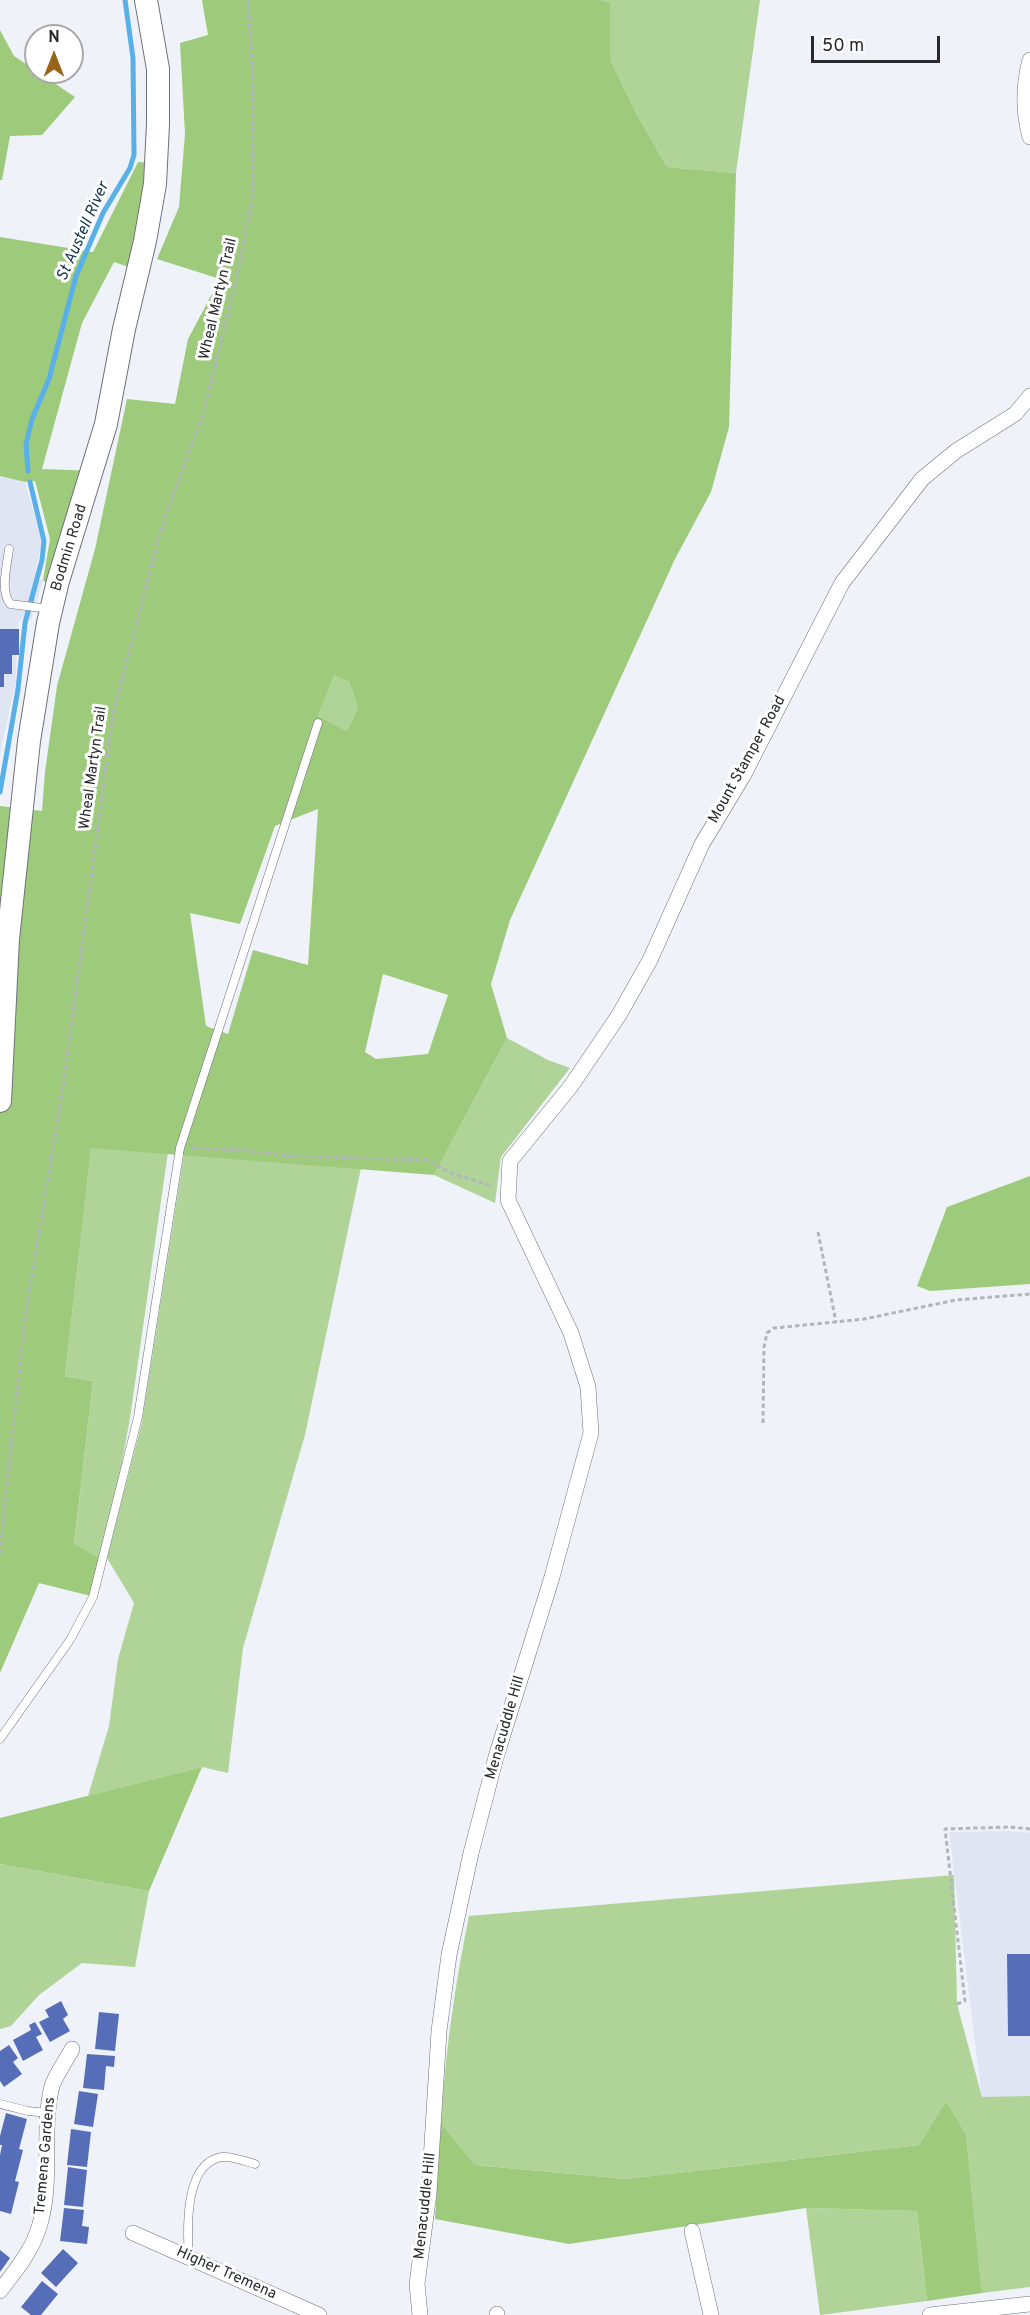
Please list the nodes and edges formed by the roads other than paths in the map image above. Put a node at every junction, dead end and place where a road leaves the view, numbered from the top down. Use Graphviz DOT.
graph roads {
  1 [pos="146,0"];
  2 [pos="1030,60"];
  3 [pos="1030,137"];
  4 [pos="1030,396"];
  5 [pos="9,549"];
  6 [pos="45,608"];
  7 [pos="318,723"];
  8 [pos="0,1101"];
  9 [pos="510,1161"];
  10 [pos="0,1739"];
  11 [pos="72,2049"];
  12 [pos="0,2104"];
  13 [pos="49,2113"];
  14 [pos="255,2164"];
  15 [pos="692,2231"];
  16 [pos="134,2233"];
  17 [pos="189,2258"];
  18 [pos="0,2291"];
  19 [pos="1030,2304"];
  20 [pos="319,2315"];
  21 [pos="420,2315"];
  22 [pos="711,2315"];
  23 [pos="930,2315"];
  1 -- 6 [label="main road, Bodmin Road"];
  2 -- 3 [label="street"];
  4 -- 9 [label="street, Mount Stamper Road"];
  5 -- 6 [label="lane"];
  6 -- 8 [label="main road, Bodmin Road"];
  7 -- 10 [label="lane"];
  9 -- 21 [label="street, Menacuddle Hill"];
  11 -- 13 [label="street, Tremena Gardens"];
  12 -- 13 [label="lane"];
  13 -- 18 [label="street, Tremena Gardens"];
  14 -- 17 [label="lane"];
  15 -- 22 [label="street"];
  16 -- 17 [label="street, Higher Tremena"];
  17 -- 20 [label="street, Higher Tremena"];
  19 -- 23 [label="street"];
}
